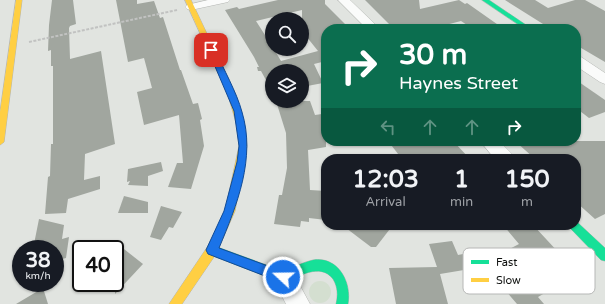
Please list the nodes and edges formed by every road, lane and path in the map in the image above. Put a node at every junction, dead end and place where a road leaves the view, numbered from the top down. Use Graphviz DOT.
graph roads {
  1 [pos="19,0"];
  2 [pos="224,0"];
  3 [pos="344,0"];
  4 [pos="485,0"];
  5 [pos="190,4"];
  6 [pos="178,9"];
  7 [pos="369,24"];
  8 [pos="521,24"];
  9 [pos="28,42"];
  10 [pos="581,63"];
  11 [pos="605,79"];
  12 [pos="0,142"];
  13 [pos="493,146"];
  14 [pos="501,154"];
  15 [pos="579,230"];
  16 [pos="212,250"];
  17 [pos="605,256"];
  18 [pos="283,277"];
  19 [pos="175,304"];
  20 [pos="300,304"];
  21 [pos="342,304"];
  1 -- 12 [label="street"];
  2 -- 5 [label="street"];
  3 -- 7 [label="street"];
  4 -- 8 [label="street"];
  5 -- 16 [label="street"];
  6 -- 9 [label="path"];
  10 -- 11 [label="street"];
  13 -- 14 [label="street"];
  15 -- 17 [label="street"];
  16 -- 18 [label="street"];
  16 -- 19 [label="street"];
  18 -- 20 [label="street"];
  18 -- 21 [label="street"];
}
